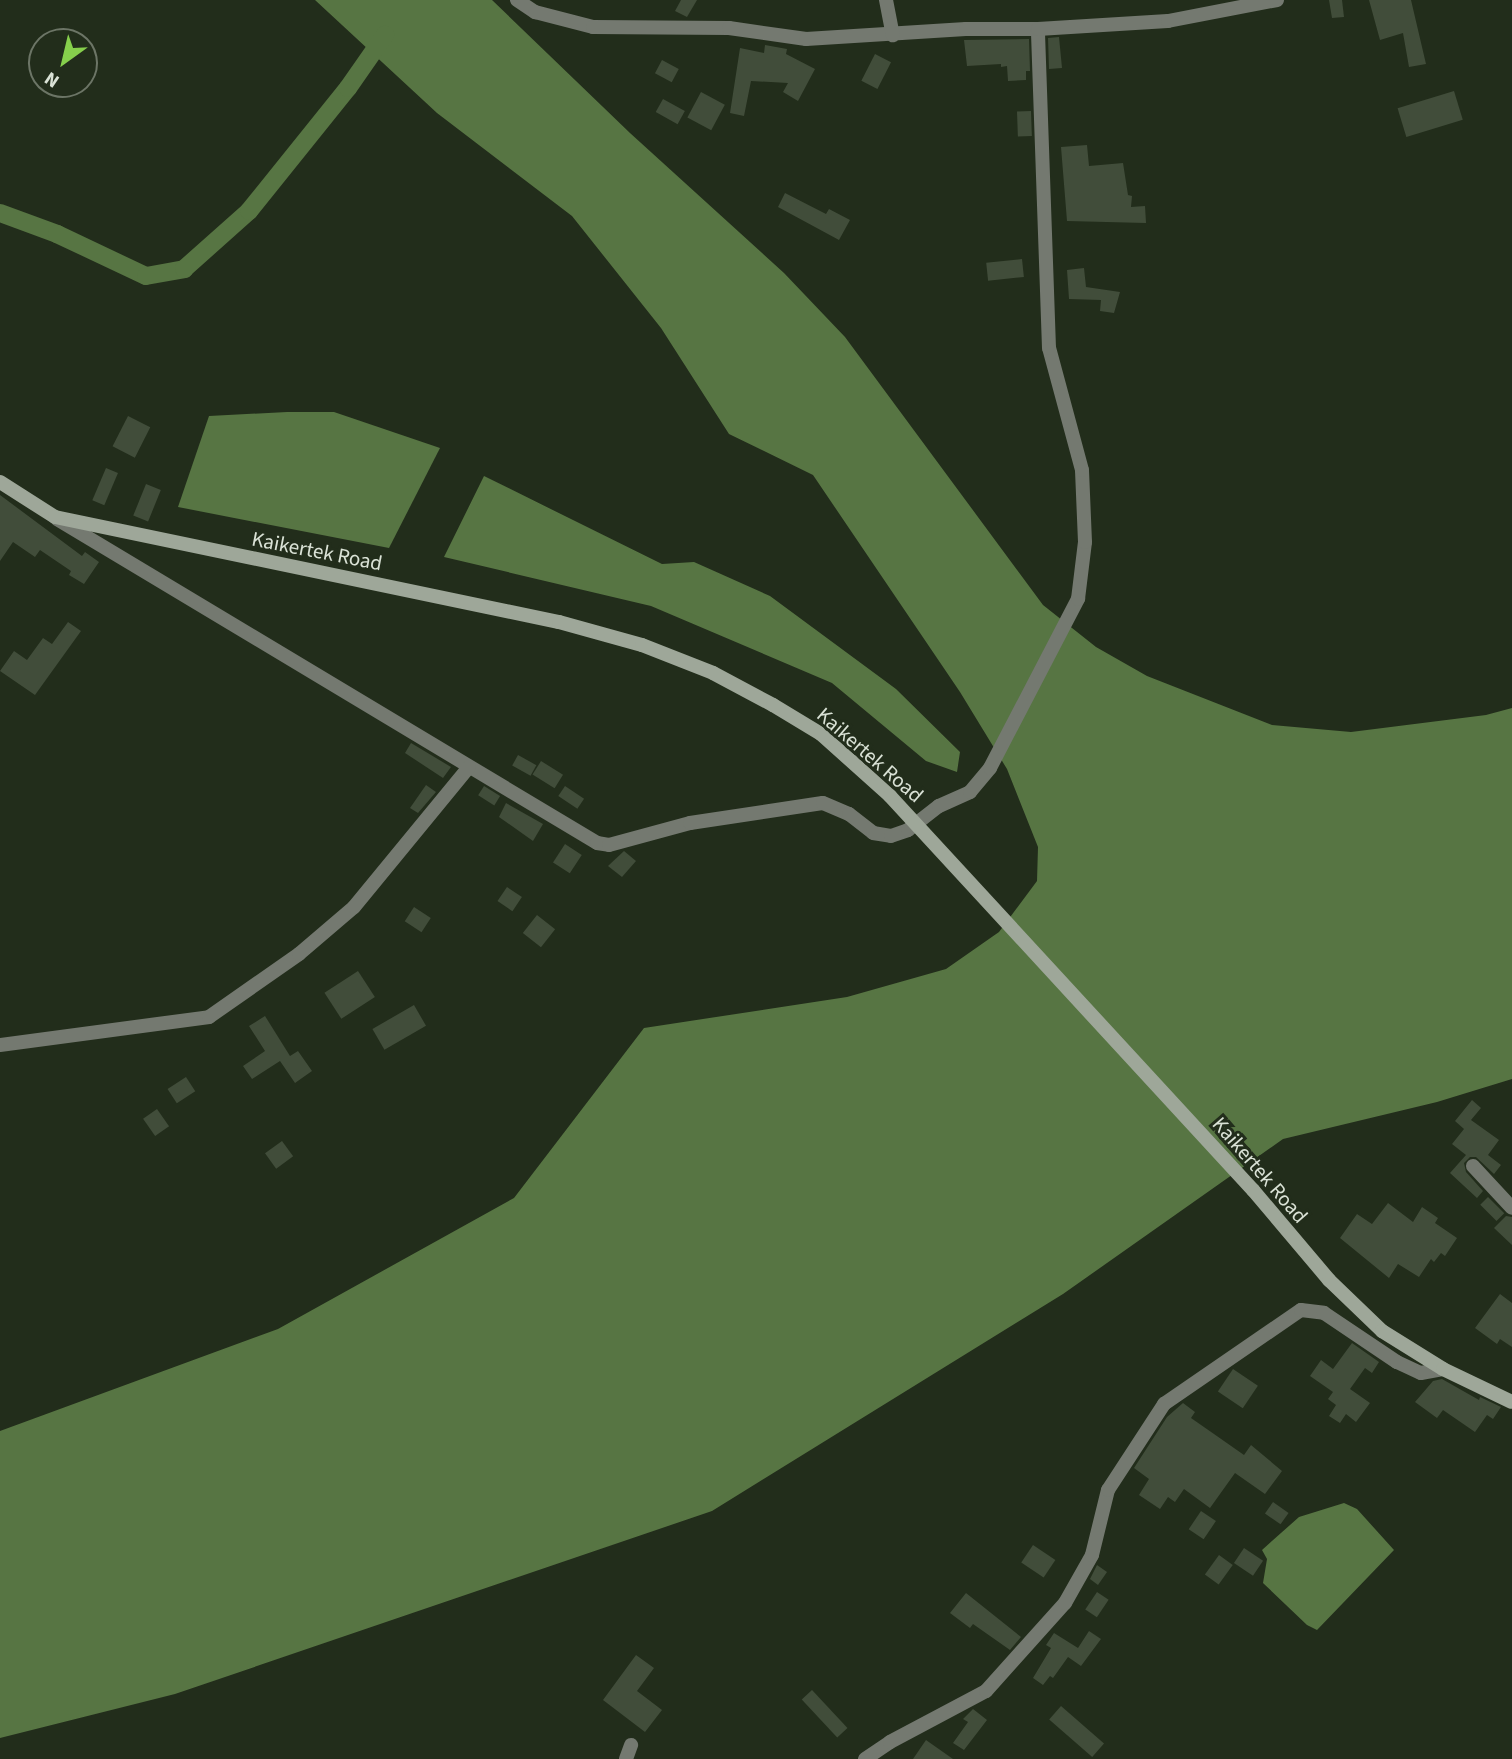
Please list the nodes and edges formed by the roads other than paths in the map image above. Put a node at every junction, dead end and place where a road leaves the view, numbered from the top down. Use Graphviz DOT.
graph roads {
  1 [pos="517,0"];
  2 [pos="886,0"];
  3 [pos="1277,0"];
  4 [pos="1038,29"];
  5 [pos="893,35"];
  6 [pos="0,482"];
  7 [pos="55,517"];
  8 [pos="469,766"];
  9 [pos="0,1045"];
  10 [pos="1473,1166"];
  11 [pos="1512,1208"];
  12 [pos="1443,1369"];
  13 [pos="1512,1402"];
  14 [pos="865,1759"];
  1 -- 5 [label="street"];
  2 -- 5 [label="street"];
  3 -- 4 [label="street"];
  4 -- 5 [label="street"];
  4 -- 8 [label="street"];
  6 -- 7 [label="main road, Kaikertek Road"];
  7 -- 8 [label="street"];
  7 -- 12 [label="main road, Kaikertek Road, bridge"];
  8 -- 9 [label="street"];
  10 -- 11 [label="street"];
  12 -- 13 [label="main road, Kaikertek Road"];
  12 -- 14 [label="street"];
}
